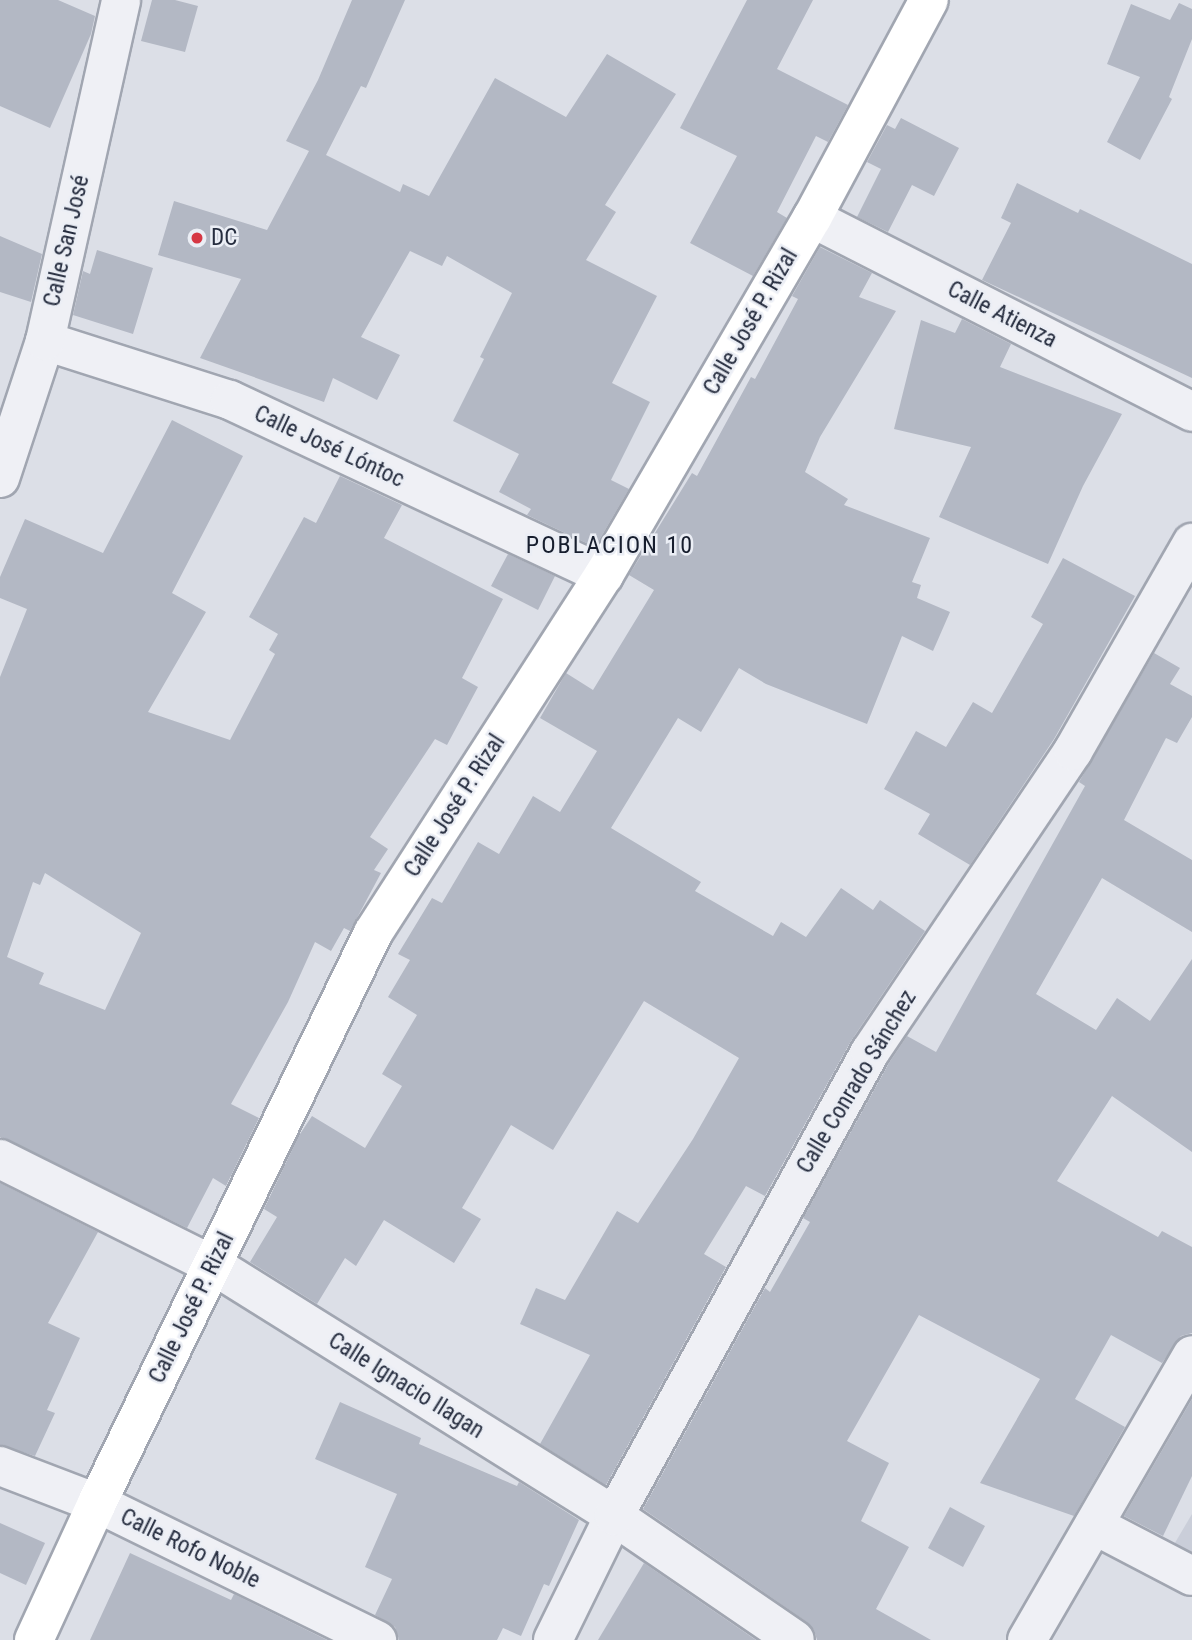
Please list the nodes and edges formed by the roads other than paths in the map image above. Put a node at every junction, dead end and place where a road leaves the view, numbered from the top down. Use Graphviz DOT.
graph roads {
  1 [pos="121,0"];
  2 [pos="929,0"];
  3 [pos="812,218"];
  4 [pos="45,341"];
  5 [pos="1192,412"];
  6 [pos="0,478"];
  7 [pos="1192,543"];
  8 [pos="604,575"];
  9 [pos="0,1159"];
  10 [pos="213,1265"];
  11 [pos="1192,1355"];
  12 [pos="0,1466"];
  13 [pos="97,1503"];
  14 [pos="614,1516"];
  15 [pos="1094,1525"];
  16 [pos="1192,1576"];
  17 [pos="34,1640"];
  18 [pos="377,1640"];
  19 [pos="553,1640"];
  20 [pos="795,1640"];
  21 [pos="1027,1640"];
  1 -- 4 [label="street, Calle San José"];
  2 -- 3 [label="main road, Calle José P. Rizal"];
  3 -- 5 [label="street, Calle Atienza"];
  3 -- 8 [label="main road, Calle José P. Rizal"];
  4 -- 6 [label="street, Calle San José"];
  4 -- 8 [label="street, Calle José Lóntoc"];
  7 -- 14 [label="street, Calle Conrado Sánchez"];
  8 -- 10 [label="main road, Calle José P. Rizal"];
  9 -- 10 [label="street, Calle Ignacio Ilagan"];
  10 -- 13 [label="main road, Calle José P. Rizal"];
  10 -- 14 [label="street, Calle Ignacio Ilagan"];
  11 -- 15 [label="street"];
  12 -- 13 [label="street, Calle Rofo Noble"];
  13 -- 17 [label="main road, Calle José P. Rizal"];
  13 -- 18 [label="street, Calle Rofo Noble"];
  14 -- 19 [label="street, Calle Conrado Sánchez"];
  14 -- 20 [label="street, Calle Ignacio Ilagan"];
  15 -- 16 [label="street"];
  15 -- 21 [label="street"];
}
